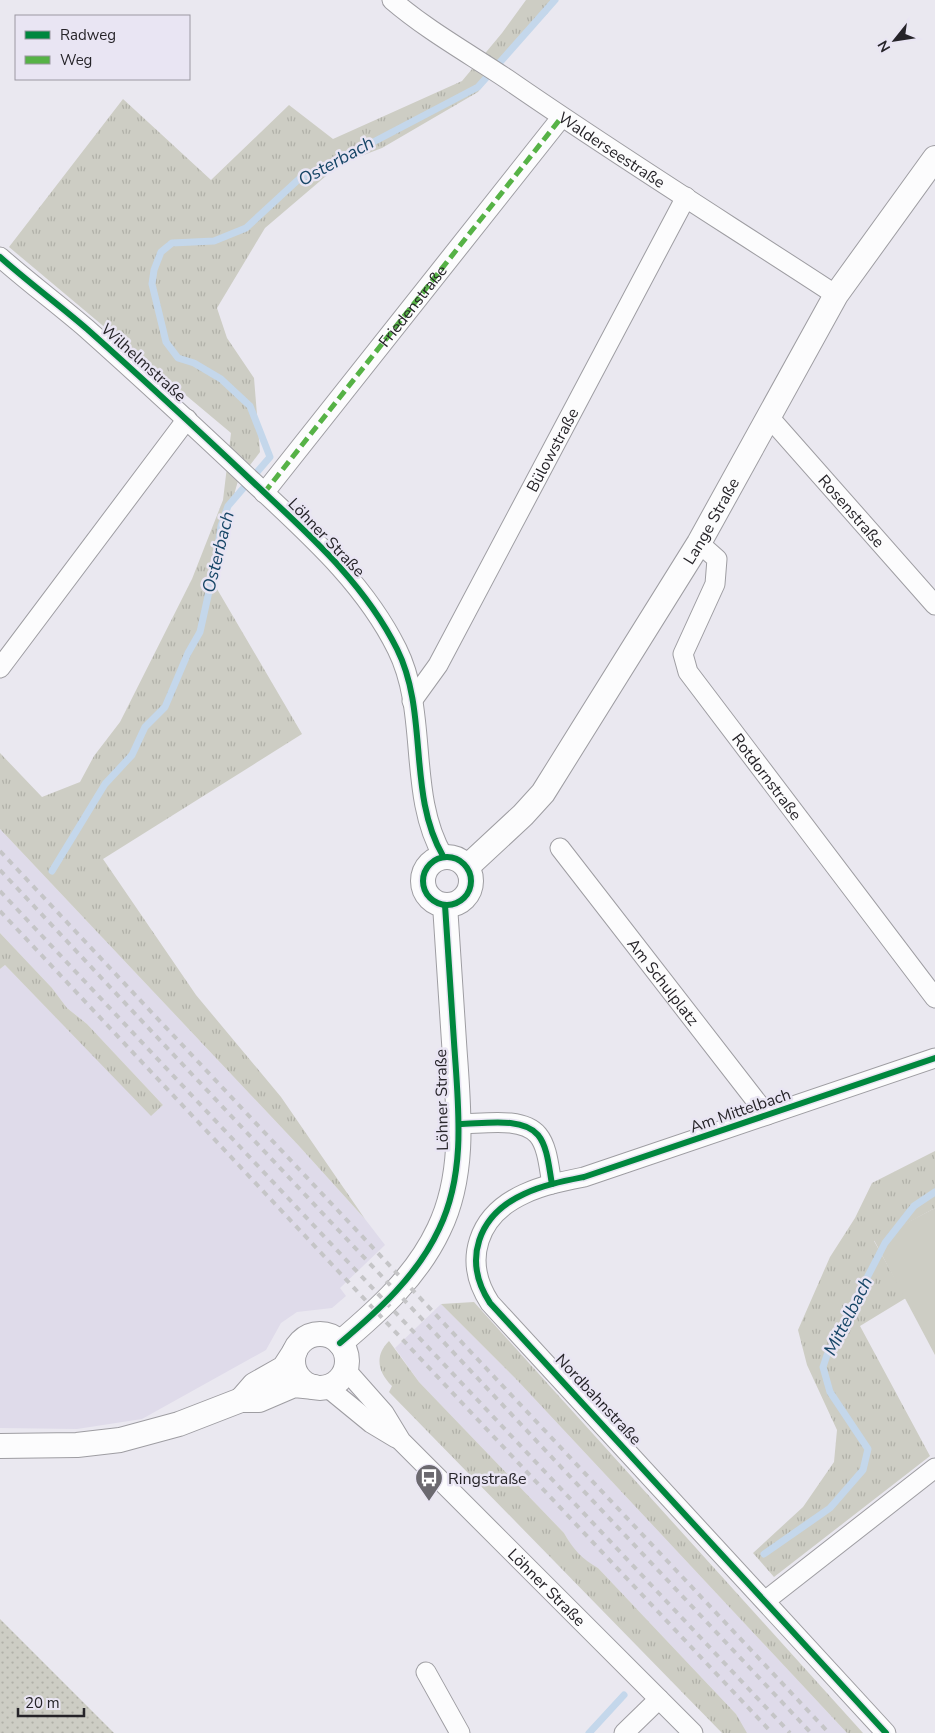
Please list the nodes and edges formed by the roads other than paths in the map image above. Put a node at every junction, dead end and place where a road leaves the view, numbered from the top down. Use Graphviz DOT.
graph roads {
  1 [pos="392,0"];
  2 [pos="561,118"];
  3 [pos="935,158"];
  4 [pos="686,197"];
  5 [pos="0,257"];
  6 [pos="836,295"];
  7 [pos="768,417"];
  8 [pos="187,419"];
  9 [pos="259,488"];
  10 [pos="699,543"];
  11 [pos="935,605"];
  12 [pos="0,668"];
  13 [pos="412,701"];
  14 [pos="560,848"];
  15 [pos="443,856"];
  16 [pos="467,867"];
  17 [pos="445,905"];
  18 [pos="935,998"];
  19 [pos="935,1058"];
  20 [pos="767,1115"];
  21 [pos="459,1124"];
  22 [pos="552,1184"];
  23 [pos="340,1342"];
  24 [pos="295,1351"];
  25 [pos="345,1369"];
  26 [pos="321,1387"];
  27 [pos="241,1400"];
  28 [pos="401,1441"];
  29 [pos="0,1446"];
  30 [pos="935,1468"];
  31 [pos="765,1601"];
  32 [pos="426,1672"];
  33 [pos="660,1699"];
  34 [pos="460,1733"];
  35 [pos="624,1733"];
  36 [pos="693,1733"];
  37 [pos="886,1733"];
  1 -- 2 [label="street, Walderseestraße"];
  2 -- 4 [label="street, Walderseestraße"];
  2 -- 9 [label="street, Friedenstraße"];
  3 -- 6 [label="street, Lange Straße"];
  4 -- 6 [label="street, Walderseestraße"];
  4 -- 13 [label="street, Bülowstraße"];
  5 -- 8 [label="street, Wilhelmstraße"];
  6 -- 7 [label="street, Lange Straße"];
  7 -- 10 [label="street, Lange Straße"];
  7 -- 11 [label="street, Rosenstraße"];
  8 -- 9 [label="street, Wilhelmstraße"];
  8 -- 12 [label="street, Wilhelmstraße"];
  9 -- 13 [label="street, Löhner Straße"];
  10 -- 16 [label="street, Lange Straße"];
  10 -- 18 [label="street, Rotdornstraße"];
  13 -- 15 [label="street, Löhner Straße"];
  14 -- 20 [label="street, Am Schulplatz"];
  15 -- 16 [label="street"];
  15 -- 17 [label="street"];
  16 -- 17 [label="street"];
  17 -- 21 [label="street, Löhner Straße"];
  19 -- 20 [label="street, Am Mittelbach"];
  20 -- 22 [label="street, Am Mittelbach"];
  21 -- 22 [label="street"];
  21 -- 23 [label="street, Löhner Straße"];
  22 -- 31 [label="street, Nordbahnstraße"];
  23 -- 24 [label="street"];
  23 -- 25 [label="street"];
  24 -- 26 [label="street"];
  24 -- 27 [label="street"];
  25 -- 26 [label="street"];
  25 -- 28 [label="street, Löhner Straße"];
  26 -- 27 [label="street"];
  26 -- 28 [label="street, Löhner Straße"];
  27 -- 29 [label="street"];
  28 -- 33 [label="street, Löhner Straße"];
  30 -- 31 [label="street"];
  31 -- 37 [label="street, Nordbahnstraße"];
  32 -- 34 [label="street"];
  33 -- 35 [label="street"];
  33 -- 36 [label="street, Löhner Straße"];
}
